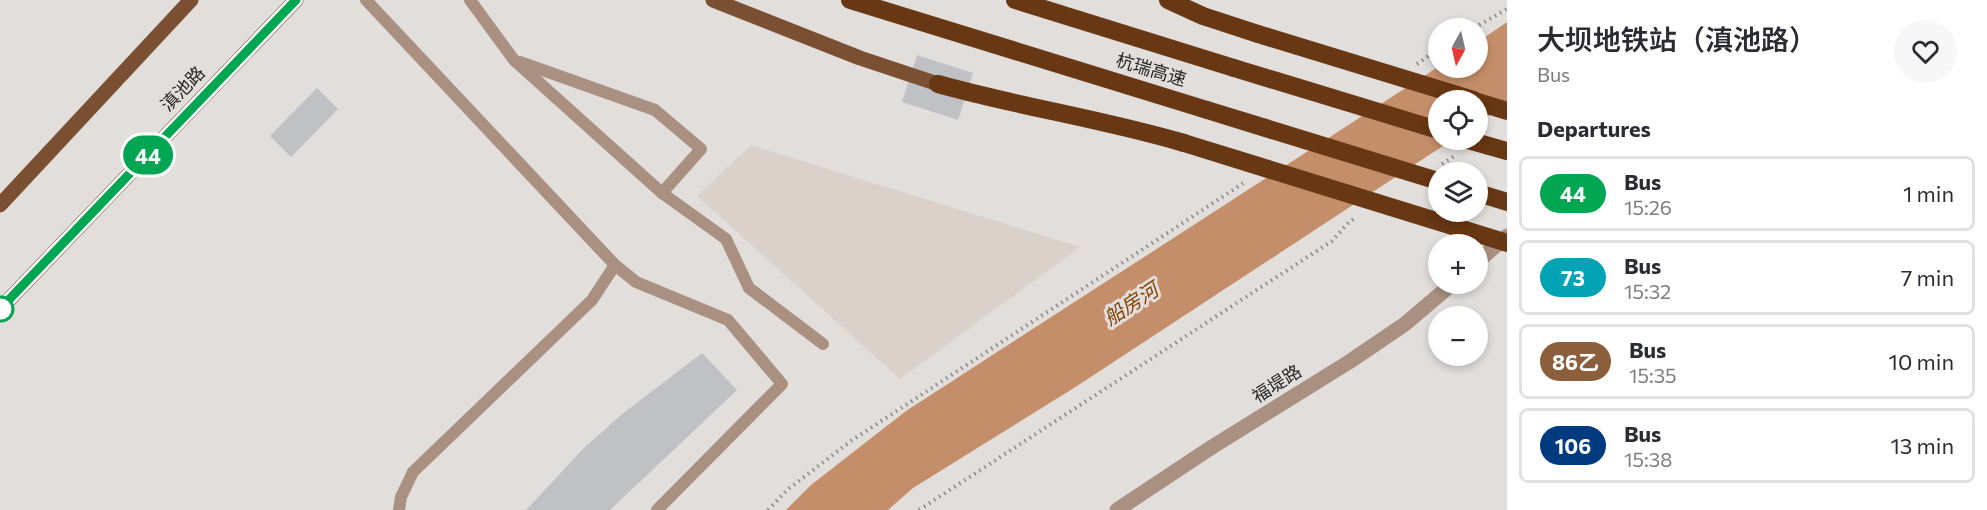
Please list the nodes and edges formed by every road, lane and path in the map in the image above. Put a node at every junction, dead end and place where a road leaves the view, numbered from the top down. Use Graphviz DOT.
graph roads {
  1 [pos="184,0"];
  2 [pos="191,0"];
  3 [pos="296,0"];
  4 [pos="366,0"];
  5 [pos="470,0"];
  6 [pos="713,0"];
  7 [pos="850,0"];
  8 [pos="1015,0"];
  9 [pos="1168,0"];
  10 [pos="1507,9"];
  11 [pos="1488,20"];
  12 [pos="172,21"];
  13 [pos="1428,56"];
  14 [pos="514,60"];
  15 [pos="1412,67"];
  16 [pos="938,84"];
  17 [pos="1440,90"];
  18 [pos="1488,105"];
  19 [pos="1507,111"];
  20 [pos="1428,127"];
  21 [pos="1460,150"];
  22 [pos="1488,150"];
  23 [pos="1507,152"];
  24 [pos="1449,162"];
  25 [pos="1428,171"];
  26 [pos="1248,180"];
  27 [pos="662,193"];
  28 [pos="1488,196"];
  29 [pos="1507,202"];
  30 [pos="0,205"];
  31 [pos="1359,216"];
  32 [pos="1507,236"];
  33 [pos="1507,243"];
  34 [pos="1488,252"];
  35 [pos="615,265"];
  36 [pos="1440,294"];
  37 [pos="0,309"];
  38 [pos="823,344"];
  39 [pos="399,510"];
  40 [pos="657,510"];
  41 [pos="768,510"];
  42 [pos="919,510"];
  43 [pos="1117,510"];
  1 -- 12 [label="main road"];
  2 -- 12 [label="main road"];
  3 -- 37 [label="main road, 滇池路"];
  4 -- 35 [label="lane"];
  5 -- 14 [label="lane"];
  6 -- 16 [label="main road"];
  7 -- 25 [label="highway, 杭瑞高速, bridge"];
  8 -- 20 [label="highway, 杭瑞高速, bridge"];
  9 -- 17 [label="highway, bridge"];
  10 -- 11 [label="path"];
  12 -- 30 [label="main road"];
  13 -- 15 [label="path"];
  14 -- 27 [label="lane"];
  14 -- 27 [label="lane"];
  16 -- 33 [label="highway, bridge"];
  18 -- 19 [label="highway"];
  21 -- 24 [label="path"];
  22 -- 23 [label="highway, bridge"];
  26 -- 41 [label="path"];
  27 -- 38 [label="lane"];
  28 -- 29 [label="highway"];
  31 -- 42 [label="path"];
  32 -- 34 [label="street"];
  35 -- 39 [label="lane"];
  35 -- 40 [label="lane"];
  36 -- 43 [label="street, 福堤路"];
}
